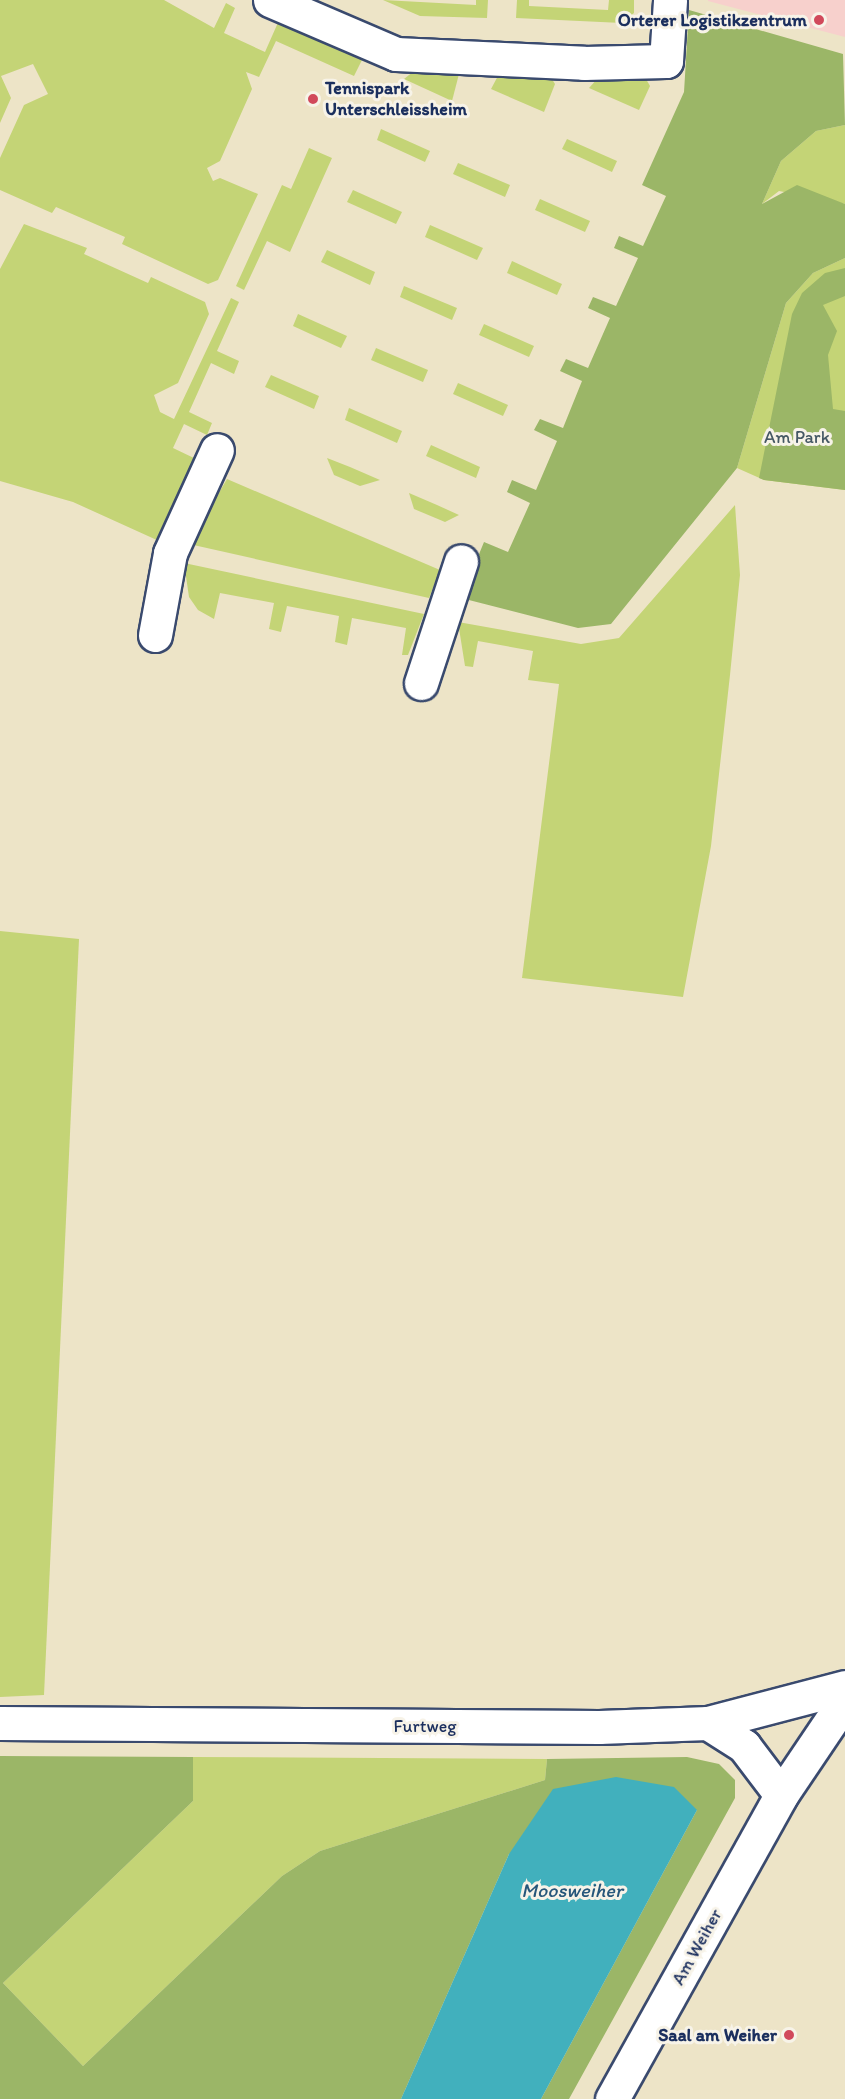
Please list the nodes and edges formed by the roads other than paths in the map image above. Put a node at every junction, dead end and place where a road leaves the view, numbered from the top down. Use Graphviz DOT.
graph roads {
  1 [pos="270,0"];
  2 [pos="670,0"];
  3 [pos="217,450"];
  4 [pos="461,561"];
  5 [pos="155,635"];
  6 [pos="422,683"];
  7 [pos="845,1688"];
  8 [pos="845,1700"];
  9 [pos="0,1723"];
  10 [pos="708,1723"];
  11 [pos="781,1795"];
  12 [pos="612,2099"];
  1 -- 2 [label="street"];
  3 -- 5 [label="street"];
  4 -- 6 [label="street"];
  7 -- 10 [label="street, Furtweg"];
  8 -- 11 [label="street, Am Weiher"];
  9 -- 10 [label="street, Furtweg"];
  10 -- 11 [label="street"];
  11 -- 12 [label="street, Am Weiher"];
}
